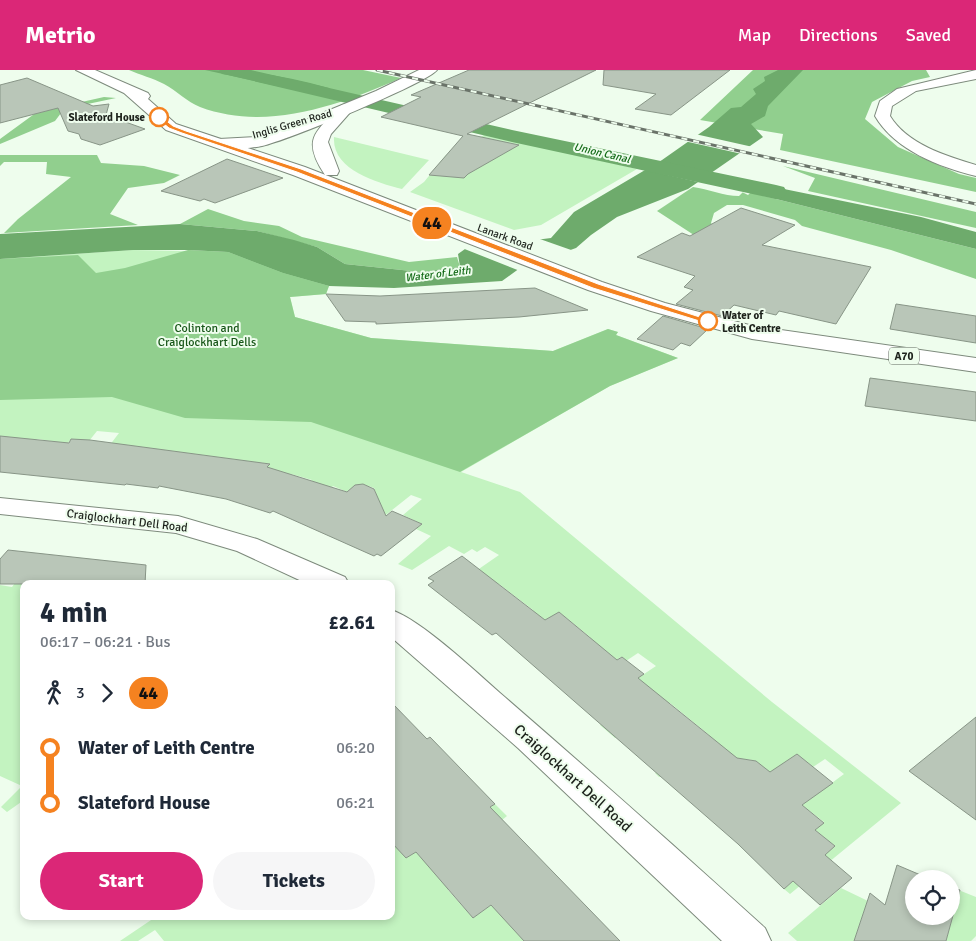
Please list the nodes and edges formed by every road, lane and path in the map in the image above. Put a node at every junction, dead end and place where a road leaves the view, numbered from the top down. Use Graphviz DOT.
graph roads {
  1 [pos="83,70"];
  2 [pos="430,70"];
  3 [pos="976,74"];
  4 [pos="128,89"];
  5 [pos="347,108"];
  6 [pos="177,112"];
  7 [pos="193,119"];
  8 [pos="247,143"];
  9 [pos="331,171"];
  10 [pos="976,171"];
  11 [pos="833,345"];
  12 [pos="976,365"];
  13 [pos="0,506"];
  14 [pos="325,580"];
  15 [pos="395,624"];
  16 [pos="750,941"];
  1 -- 4 [label="main road"];
  2 -- 5 [label="main road, Inglis Green Road"];
  3 -- 10 [label="main road"];
  4 -- 6 [label="main road"];
  4 -- 8 [label="main road, Inglis Green Road"];
  5 -- 8 [label="main road, Inglis Green Road"];
  5 -- 9 [label="main road, Inglis Green Road"];
  7 -- 8 [label="main road, Lanark Road / A70"];
  8 -- 9 [label="main road, Lanark Road / A70"];
  8 -- 11 [label="main road, Lanark Road / A70"];
  9 -- 11 [label="main road, Lanark Road / A70"];
  11 -- 12 [label="main road, Lanark Road / A70"];
  13 -- 14 [label="main road, Craiglockhart Dell Road"];
  15 -- 16 [label="main road, Craiglockhart Dell Road"];
}
